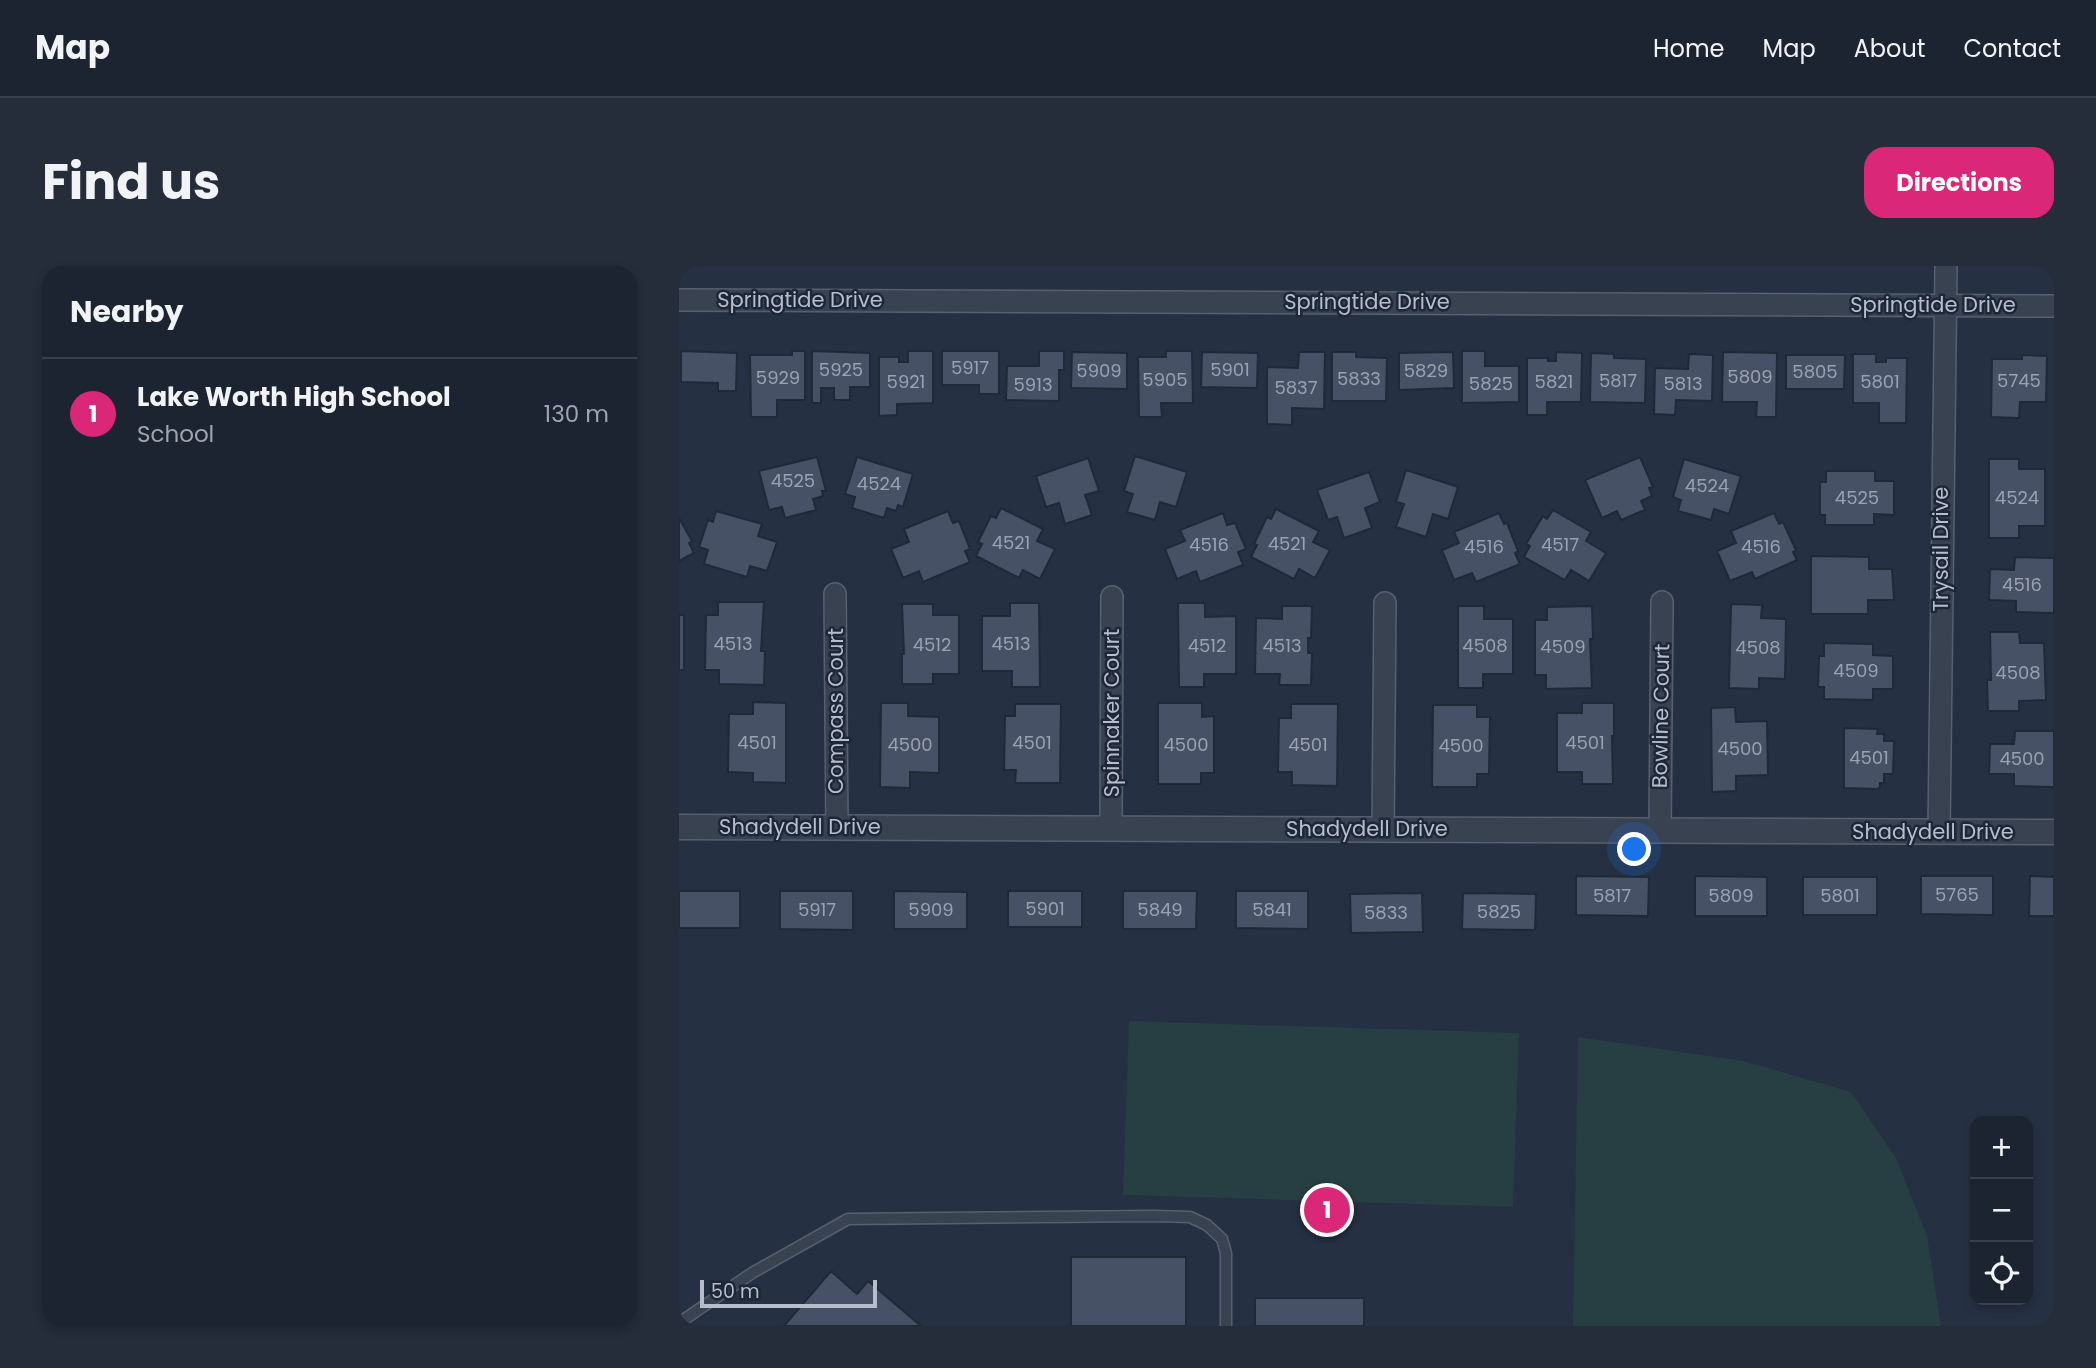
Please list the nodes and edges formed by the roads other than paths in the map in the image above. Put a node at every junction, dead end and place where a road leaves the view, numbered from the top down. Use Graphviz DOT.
graph roads {
  1 [pos="1946,266"];
  2 [pos="679,300"];
  3 [pos="1945,305"];
  4 [pos="2054,306"];
  5 [pos="835,594"];
  6 [pos="1112,597"];
  7 [pos="1663,602"];
  8 [pos="1385,603"];
  9 [pos="679,827"];
  10 [pos="837,827"];
  11 [pos="1111,828"];
  12 [pos="1383,830"];
  13 [pos="1660,830"];
  14 [pos="1939,832"];
  15 [pos="2054,832"];
  16 [pos="679,1323"];
  17 [pos="1226,1326"];
  1 -- 3 [label="street, Trysail Drive"];
  2 -- 3 [label="street, Springtide Drive"];
  3 -- 4 [label="street, Springtide Drive"];
  3 -- 14 [label="street, Trysail Drive"];
  5 -- 10 [label="street, Compass Court"];
  6 -- 11 [label="street, Spinnaker Court"];
  7 -- 13 [label="street, Bowline Court"];
  8 -- 12 [label="street"];
  9 -- 10 [label="street, Shadydell Drive"];
  10 -- 11 [label="street, Shadydell Drive"];
  11 -- 12 [label="street, Shadydell Drive"];
  12 -- 13 [label="street, Shadydell Drive"];
  13 -- 14 [label="street, Shadydell Drive"];
  14 -- 15 [label="street, Shadydell Drive"];
  16 -- 17 [label="lane"];
}
